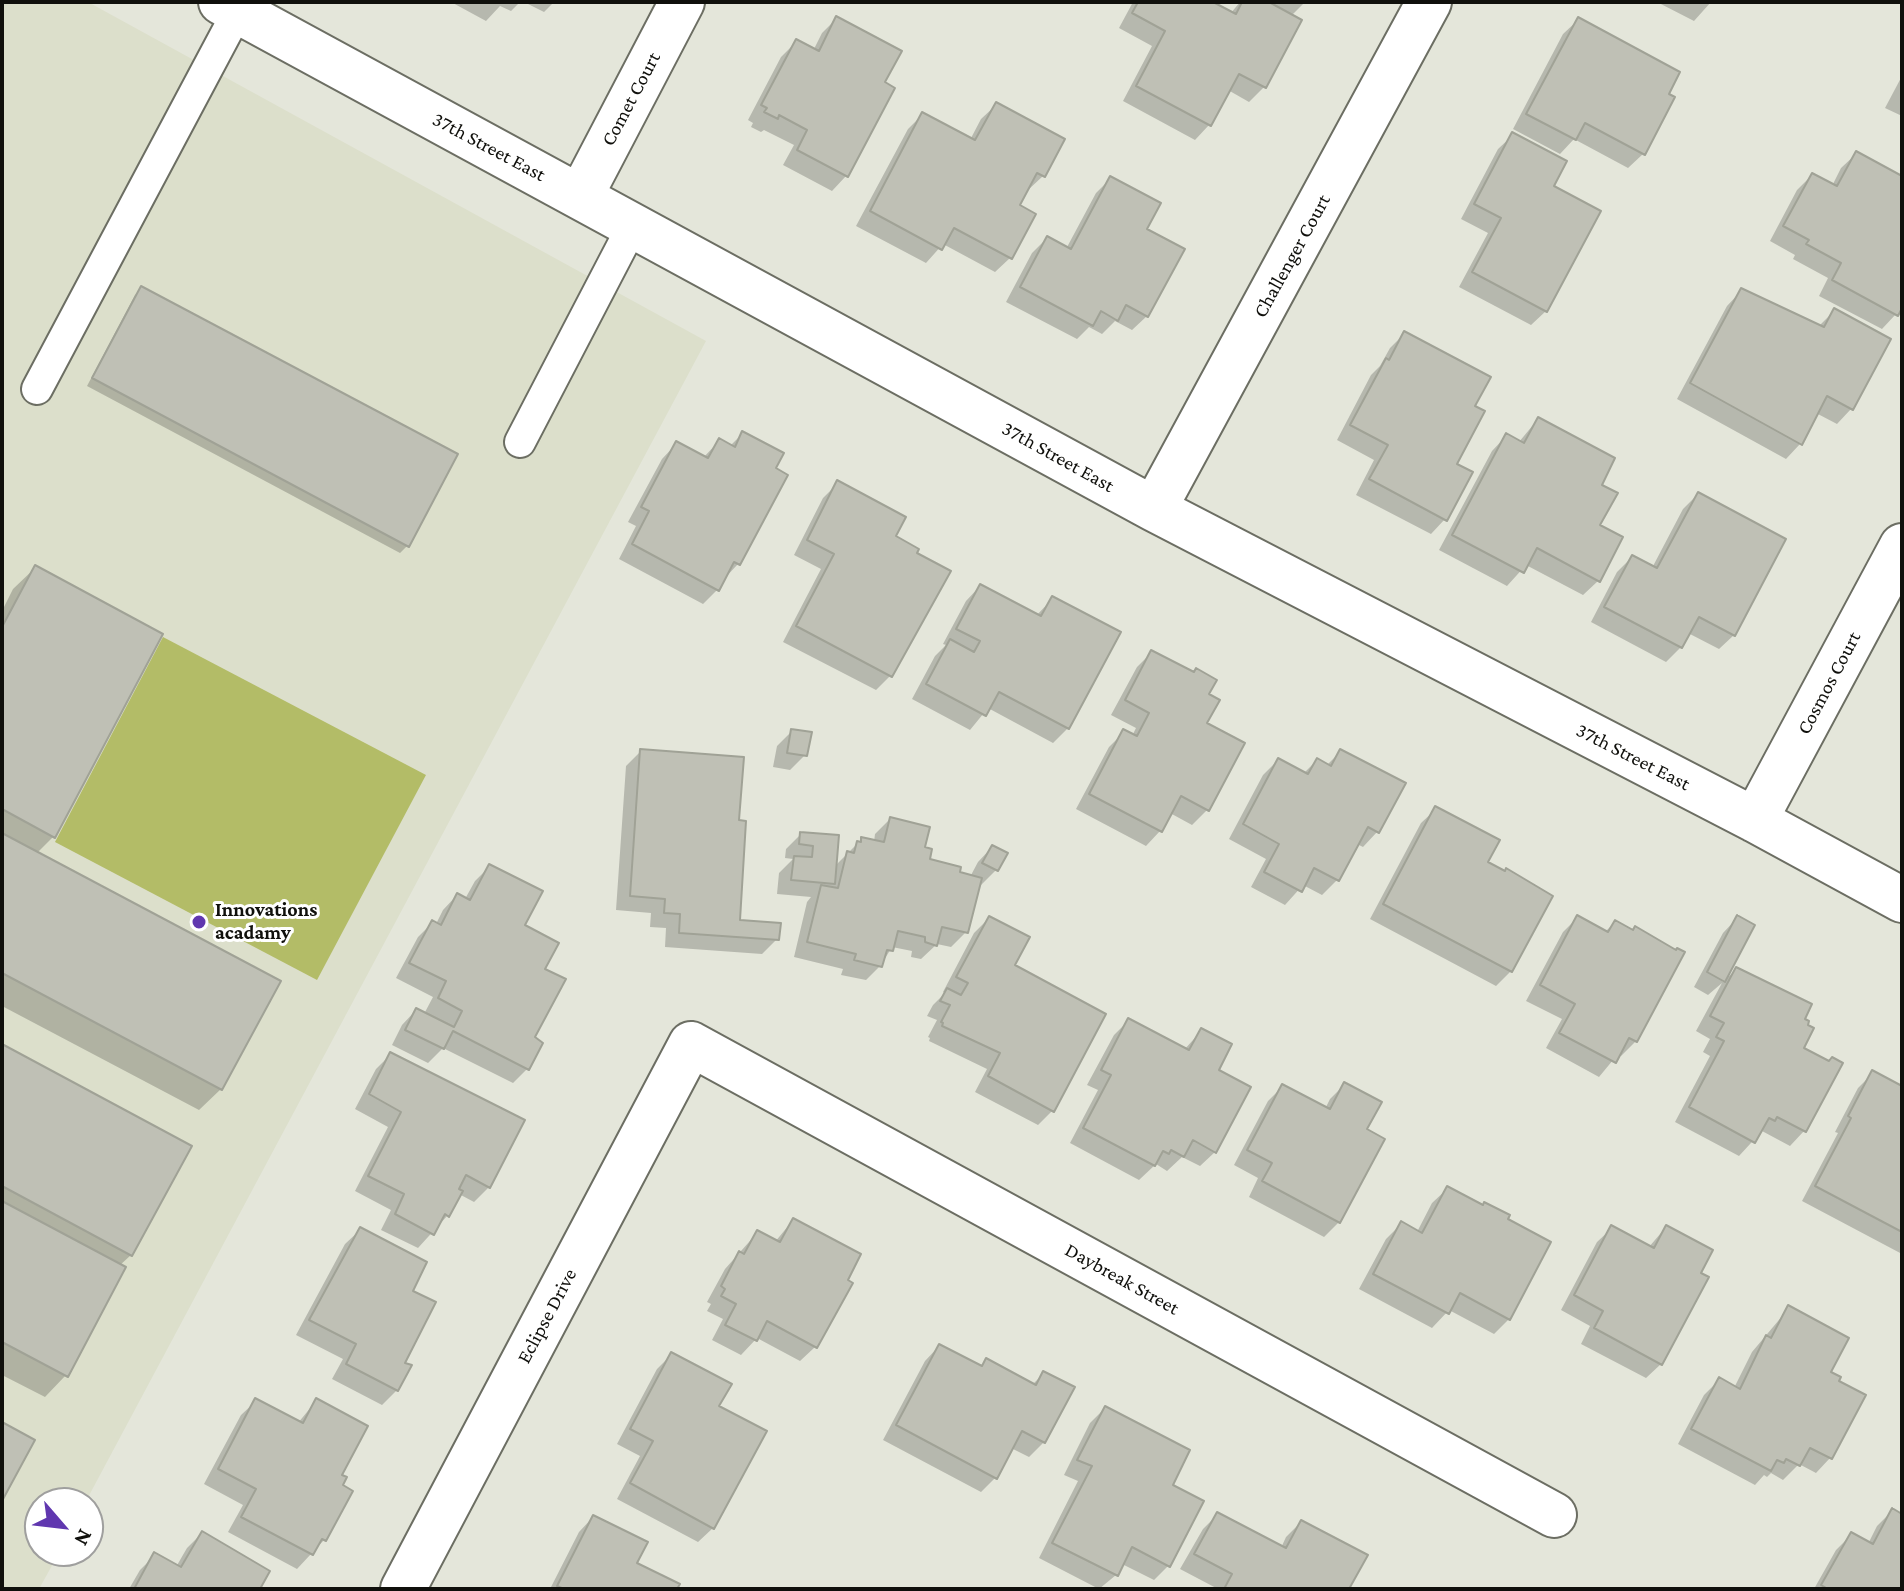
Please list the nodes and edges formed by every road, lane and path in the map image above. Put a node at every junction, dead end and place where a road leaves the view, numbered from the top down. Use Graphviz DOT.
graph roads {
  1 [pos="682,2"];
  2 [pos="1429,2"];
  3 [pos="229,6"];
  4 [pos="580,197"];
  5 [pos="633,225"];
  6 [pos="37,389"];
  7 [pos="520,442"];
  8 [pos="1154,509"];
  9 [pos="1902,546"];
  10 [pos="1755,820"];
  11 [pos="1902,900"];
  12 [pos="691,1044"];
  13 [pos="1554,1515"];
  14 [pos="403,1589"];
  1 -- 4 [label="street, Comet Court"];
  2 -- 8 [label="street, Challenger Court"];
  3 -- 4 [label="street, 37th Street East"];
  3 -- 6 [label="lane"];
  4 -- 5 [label="street, 37th Street East"];
  5 -- 7 [label="lane"];
  5 -- 8 [label="street, 37th Street East"];
  8 -- 10 [label="street, 37th Street East"];
  9 -- 10 [label="street, Cosmos Court"];
  10 -- 11 [label="street, 37th Street East"];
  12 -- 13 [label="street, Daybreak Street"];
  12 -- 14 [label="street, Eclipse Drive"];
}
